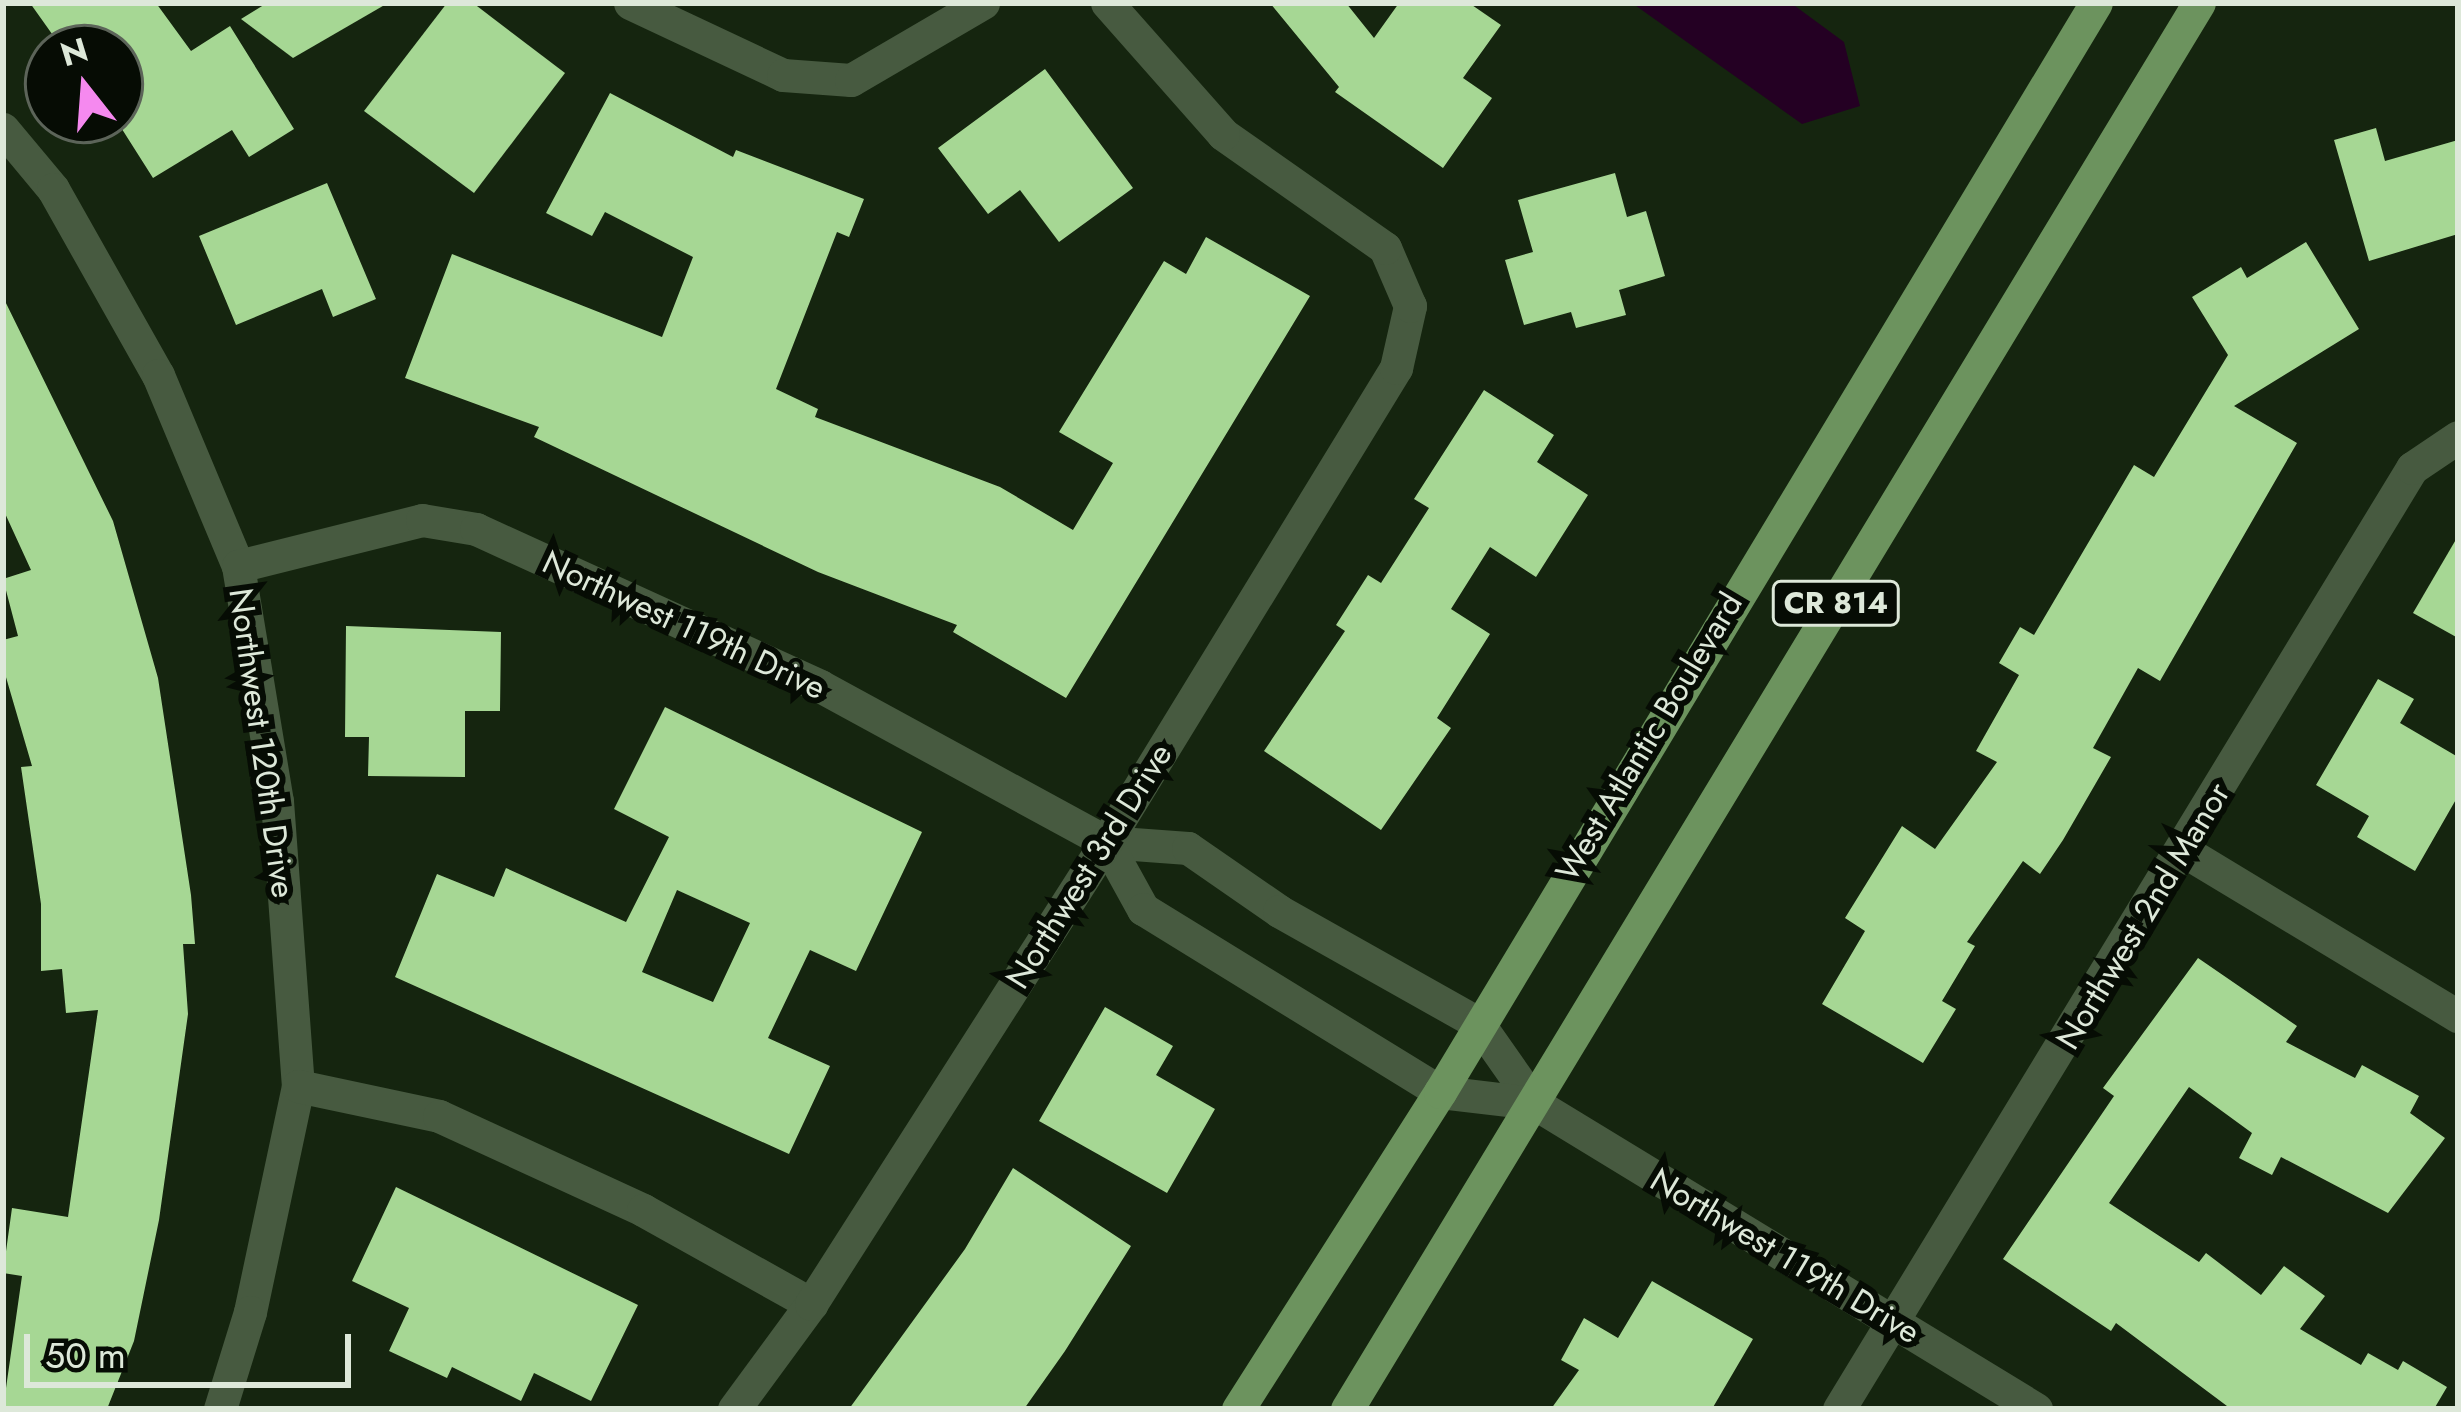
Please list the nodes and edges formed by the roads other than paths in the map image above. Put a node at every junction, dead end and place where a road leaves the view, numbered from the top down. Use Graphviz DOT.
graph roads {
  1 [pos="630,3"];
  2 [pos="983,3"];
  3 [pos="1107,3"];
  4 [pos="2096,3"];
  5 [pos="2199,3"];
  6 [pos="3,129"];
  7 [pos="2458,437"];
  8 [pos="238,566"];
  9 [pos="1106,842"];
  10 [pos="2184,850"];
  11 [pos="2458,1016"];
  12 [pos="1478,1023"];
  13 [pos="298,1086"];
  14 [pos="1440,1092"];
  15 [pos="1534,1103"];
  16 [pos="811,1304"];
  17 [pos="1893,1322"];
  18 [pos="220,1409"];
  19 [pos="734,1409"];
  20 [pos="1238,1409"];
  21 [pos="1346,1409"];
  22 [pos="1839,1409"];
  23 [pos="2036,1409"];
  1 -- 2 [label="street"];
  3 -- 9 [label="street, Northwest 3rd Drive"];
  4 -- 12 [label="main road, West Atlantic Boulevard / CR 814"];
  5 -- 15 [label="main road, CR 814"];
  6 -- 8 [label="street, Northwest 120th Drive"];
  7 -- 10 [label="street, Northwest 2nd Manor"];
  8 -- 9 [label="street, Northwest 119th Drive"];
  8 -- 13 [label="street, Northwest 120th Drive"];
  9 -- 12 [label="street, Northwest 119th Drive"];
  9 -- 14 [label="street, Northwest 119th Drive"];
  9 -- 16 [label="street, Northwest 3rd Drive"];
  10 -- 11 [label="street"];
  10 -- 17 [label="street, Northwest 2nd Manor"];
  12 -- 14 [label="main road, West Atlantic Boulevard / CR 814"];
  12 -- 15 [label="street, Northwest 119th Drive"];
  13 -- 16 [label="street"];
  13 -- 18 [label="street, Northwest 120th Drive"];
  14 -- 15 [label="street, Northwest 119th Drive"];
  14 -- 20 [label="main road, West Atlantic Boulevard / CR 814"];
  15 -- 17 [label="street, Northwest 119th Drive"];
  15 -- 21 [label="main road, CR 814"];
  16 -- 19 [label="street, Northwest 3rd Drive"];
  17 -- 22 [label="street, Northwest 2nd Manor"];
  17 -- 23 [label="street, Northwest 119th Drive"];
}
